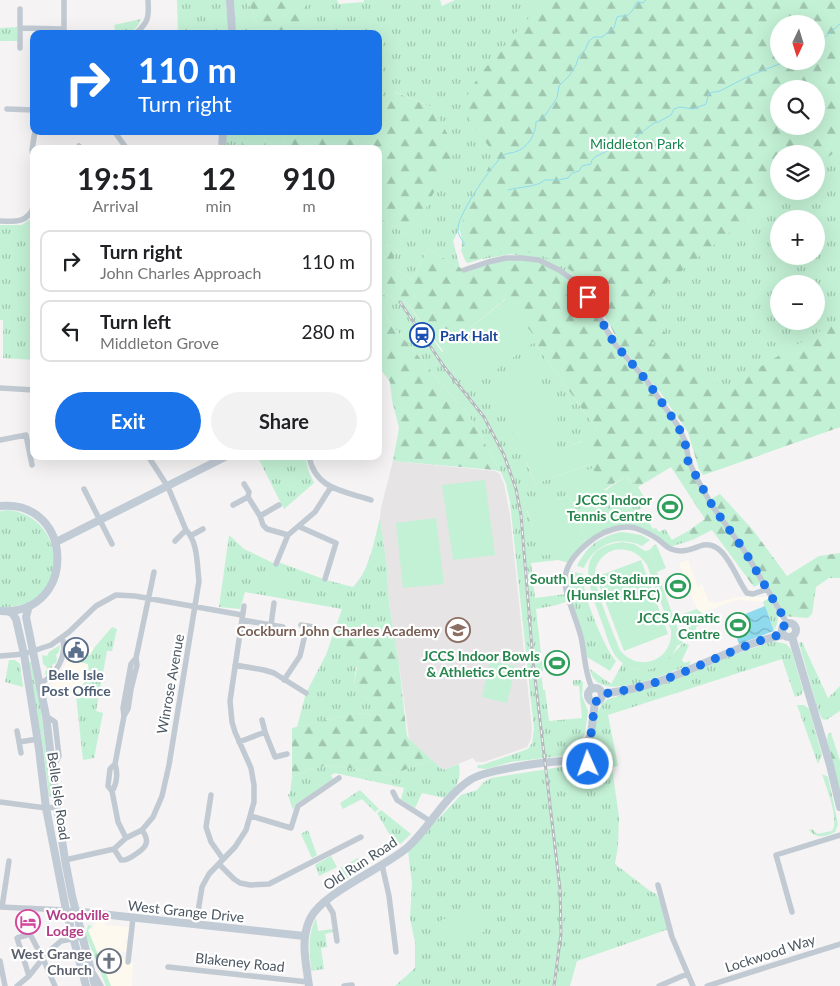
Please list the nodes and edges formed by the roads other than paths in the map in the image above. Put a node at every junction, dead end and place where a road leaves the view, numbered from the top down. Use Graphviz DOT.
graph roads {
  1 [pos="64,0"];
  2 [pos="148,0"];
  3 [pos="230,0"];
  4 [pos="20,9"];
  5 [pos="20,28"];
  6 [pos="49,30"];
  7 [pos="64,30"];
  8 [pos="140,30"];
  9 [pos="232,30"];
  10 [pos="20,48"];
  11 [pos="7,109"];
  12 [pos="30,110"];
  13 [pos="30,215"];
  14 [pos="0,222"];
  15 [pos="464,270"];
  16 [pos="0,388"];
  17 [pos="30,390"];
  18 [pos="0,440"];
  19 [pos="30,455"];
  20 [pos="31,460"];
  21 [pos="151,460"];
  22 [pos="219,460"];
  23 [pos="311,460"];
  24 [pos="32,465"];
  25 [pos="244,484"];
  26 [pos="168,487"];
  27 [pos="331,487"];
  28 [pos="84,489"];
  29 [pos="248,497"];
  30 [pos="371,500"];
  31 [pos="233,505"];
  32 [pos="279,505"];
  33 [pos="1,506"];
  34 [pos="260,516"];
  35 [pos="100,520"];
  36 [pos="300,527"];
  37 [pos="203,528"];
  38 [pos="186,530"];
  39 [pos="288,535"];
  40 [pos="192,536"];
  41 [pos="175,541"];
  42 [pos="56,542"];
  43 [pos="112,544"];
  44 [pos="276,564"];
  45 [pos="154,572"];
  46 [pos="325,579"];
  47 [pos="767,589"];
  48 [pos="148,598"];
  49 [pos="274,602"];
  50 [pos="29,606"];
  51 [pos="244,606"];
  52 [pos="195,607"];
  53 [pos="0,611"];
  54 [pos="9,612"];
  55 [pos="242,618"];
  56 [pos="787,623"];
  57 [pos="270,625"];
  58 [pos="283,627"];
  59 [pos="314,627"];
  60 [pos="783,634"];
  61 [pos="792,636"];
  62 [pos="62,637"];
  63 [pos="34,651"];
  64 [pos="24,654"];
  65 [pos="0,656"];
  66 [pos="235,665"];
  67 [pos="284,680"];
  68 [pos="40,683"];
  69 [pos="592,688"];
  70 [pos="306,693"];
  71 [pos="602,694"];
  72 [pos="595,702"];
  73 [pos="262,720"];
  74 [pos="17,731"];
  75 [pos="265,732"];
  76 [pos="38,739"];
  77 [pos="19,742"];
  78 [pos="239,742"];
  79 [pos="21,753"];
  80 [pos="287,754"];
  81 [pos="339,778"];
  82 [pos="393,792"];
  83 [pos="211,795"];
  84 [pos="0,802"];
  85 [pos="57,807"];
  86 [pos="840,807"];
  87 [pos="46,808"];
  88 [pos="251,816"];
  89 [pos="430,821"];
  90 [pos="142,830"];
  91 [pos="840,835"];
  92 [pos="361,836"];
  93 [pos="126,838"];
  94 [pos="114,849"];
  95 [pos="65,860"];
  96 [pos="9,861"];
  97 [pos="221,862"];
  98 [pos="382,865"];
  99 [pos="658,885"];
  100 [pos="325,900"];
  101 [pos="1,907"];
  102 [pos="66,910"];
  103 [pos="76,912"];
  104 [pos="792,912"];
  105 [pos="133,918"];
  106 [pos="196,924"];
  107 [pos="304,936"];
  108 [pos="82,937"];
  109 [pos="74,938"];
  110 [pos="337,941"];
  111 [pos="840,944"];
  112 [pos="396,952"];
  113 [pos="127,957"];
  114 [pos="43,958"];
  115 [pos="0,961"];
  116 [pos="168,967"];
  117 [pos="91,970"];
  118 [pos="687,974"];
  119 [pos="29,976"];
  120 [pos="309,984"];
  121 [pos="352,985"];
  122 [pos="5,986"];
  123 [pos="17,986"];
  124 [pos="55,986"];
  125 [pos="86,986"];
  126 [pos="95,986"];
  127 [pos="101,986"];
  128 [pos="344,986"];
  129 [pos="659,986"];
  130 [pos="693,986"];
  131 [pos="707,986"];
  1 -- 7 [label="street"];
  2 -- 8 [label="street"];
  3 -- 9 [label="street"];
  4 -- 5 [label="street"];
  5 -- 6 [label="street"];
  5 -- 10 [label="street"];
  11 -- 12 [label="street"];
  13 -- 14 [label="street"];
  15 -- 47 [label="street"];
  16 -- 17 [label="street"];
  18 -- 19 [label="street"];
  20 -- 24 [label="street"];
  21 -- 26 [label="street"];
  22 -- 26 [label="street"];
  23 -- 27 [label="street"];
  25 -- 29 [label="street"];
  26 -- 35 [label="street"];
  26 -- 38 [label="street"];
  27 -- 30 [label="street"];
  27 -- 36 [label="street"];
  28 -- 35 [label="street"];
  29 -- 31 [label="street"];
  29 -- 34 [label="street"];
  32 -- 34 [label="street"];
  33 -- 42 [label="street"];
  34 -- 39 [label="street"];
  35 -- 42 [label="street"];
  35 -- 43 [label="street"];
  36 -- 39 [label="street"];
  36 -- 46 [label="street"];
  37 -- 40 [label="street"];
  38 -- 40 [label="street"];
  38 -- 41 [label="street"];
  39 -- 44 [label="street"];
  40 -- 52 [label="street, Winrose Avenue"];
  42 -- 50 [label="street"];
  45 -- 48 [label="street"];
  47 -- 56 [label="street"];
  47 -- 69 [label="street"];
  48 -- 52 [label="street"];
  48 -- 62 [label="street"];
  48 -- 93 [label="street"];
  49 -- 57 [label="street"];
  50 -- 54 [label="street"];
  50 -- 63 [label="street, Belle Isle Road"];
  51 -- 55 [label="street"];
  52 -- 55 [label="street"];
  52 -- 90 [label="street, Winrose Avenue"];
  53 -- 54 [label="street"];
  54 -- 64 [label="street, Belle Isle Road"];
  55 -- 57 [label="street"];
  55 -- 66 [label="street"];
  56 -- 60 [label="street"];
  56 -- 61 [label="street"];
  57 -- 58 [label="street"];
  59 -- 67 [label="street"];
  60 -- 61 [label="street"];
  60 -- 71 [label="street"];
  61 -- 86 [label="street"];
  62 -- 63 [label="street"];
  62 -- 68 [label="street"];
  63 -- 64 [label="street"];
  63 -- 68 [label="street, Belle Isle Road"];
  64 -- 65 [label="street"];
  64 -- 76 [label="street, Belle Isle Road"];
  66 -- 67 [label="street"];
  66 -- 78 [label="street"];
  67 -- 70 [label="street"];
  68 -- 85 [label="street, Belle Isle Road"];
  69 -- 71 [label="street"];
  69 -- 72 [label="street"];
  71 -- 72 [label="street"];
  72 -- 89 [label="street, Old Run Road"];
  73 -- 75 [label="street"];
  74 -- 77 [label="street"];
  75 -- 78 [label="street"];
  75 -- 80 [label="street"];
  76 -- 77 [label="street"];
  76 -- 87 [label="street, Belle Isle Road"];
  77 -- 79 [label="street"];
  78 -- 88 [label="street"];
  81 -- 88 [label="street"];
  82 -- 89 [label="street"];
  83 -- 97 [label="street"];
  84 -- 87 [label="street"];
  85 -- 87 [label="street"];
  85 -- 95 [label="street, Belle Isle Road"];
  87 -- 102 [label="street, Belle Isle Road"];
  88 -- 97 [label="street"];
  89 -- 98 [label="street, Old Run Road"];
  90 -- 93 [label="street, Winrose Avenue"];
  90 -- 94 [label="street"];
  91 -- 104 [label="street"];
  92 -- 97 [label="street"];
  93 -- 94 [label="street, Winrose Avenue"];
  94 -- 95 [label="street, Winrose Avenue"];
  95 -- 103 [label="street, Belle Isle Road"];
  96 -- 101 [label="street"];
  97 -- 106 [label="street"];
  98 -- 100 [label="street, Old Run Road"];
  98 -- 112 [label="street"];
  99 -- 118 [label="street"];
  100 -- 107 [label="street, Old Run Road"];
  100 -- 110 [label="street"];
  101 -- 102 [label="street"];
  102 -- 103 [label="street, West Grange Drive"];
  102 -- 109 [label="street, Belle Isle Road"];
  103 -- 105 [label="street, West Grange Drive"];
  103 -- 108 [label="street, Belle Isle Road"];
  105 -- 106 [label="street, West Grange Drive"];
  105 -- 113 [label="street"];
  106 -- 107 [label="street, West Grange Drive"];
  107 -- 120 [label="street, Old Run Road"];
  108 -- 109 [label="street"];
  108 -- 117 [label="street, Belle Isle Road"];
  109 -- 114 [label="street"];
  109 -- 125 [label="street, Belle Isle Road"];
  111 -- 131 [label="street, Lockwood Way"];
  114 -- 119 [label="street"];
  114 -- 119 [label="street"];
  114 -- 124 [label="street"];
  115 -- 122 [label="street"];
  116 -- 120 [label="street, Blakeney Road"];
  117 -- 126 [label="street, Belle Isle Road"];
  117 -- 127 [label="street, Belle Isle Road"];
  118 -- 129 [label="street"];
  118 -- 130 [label="street"];
  119 -- 123 [label="street"];
  121 -- 128 [label="street"];
}
